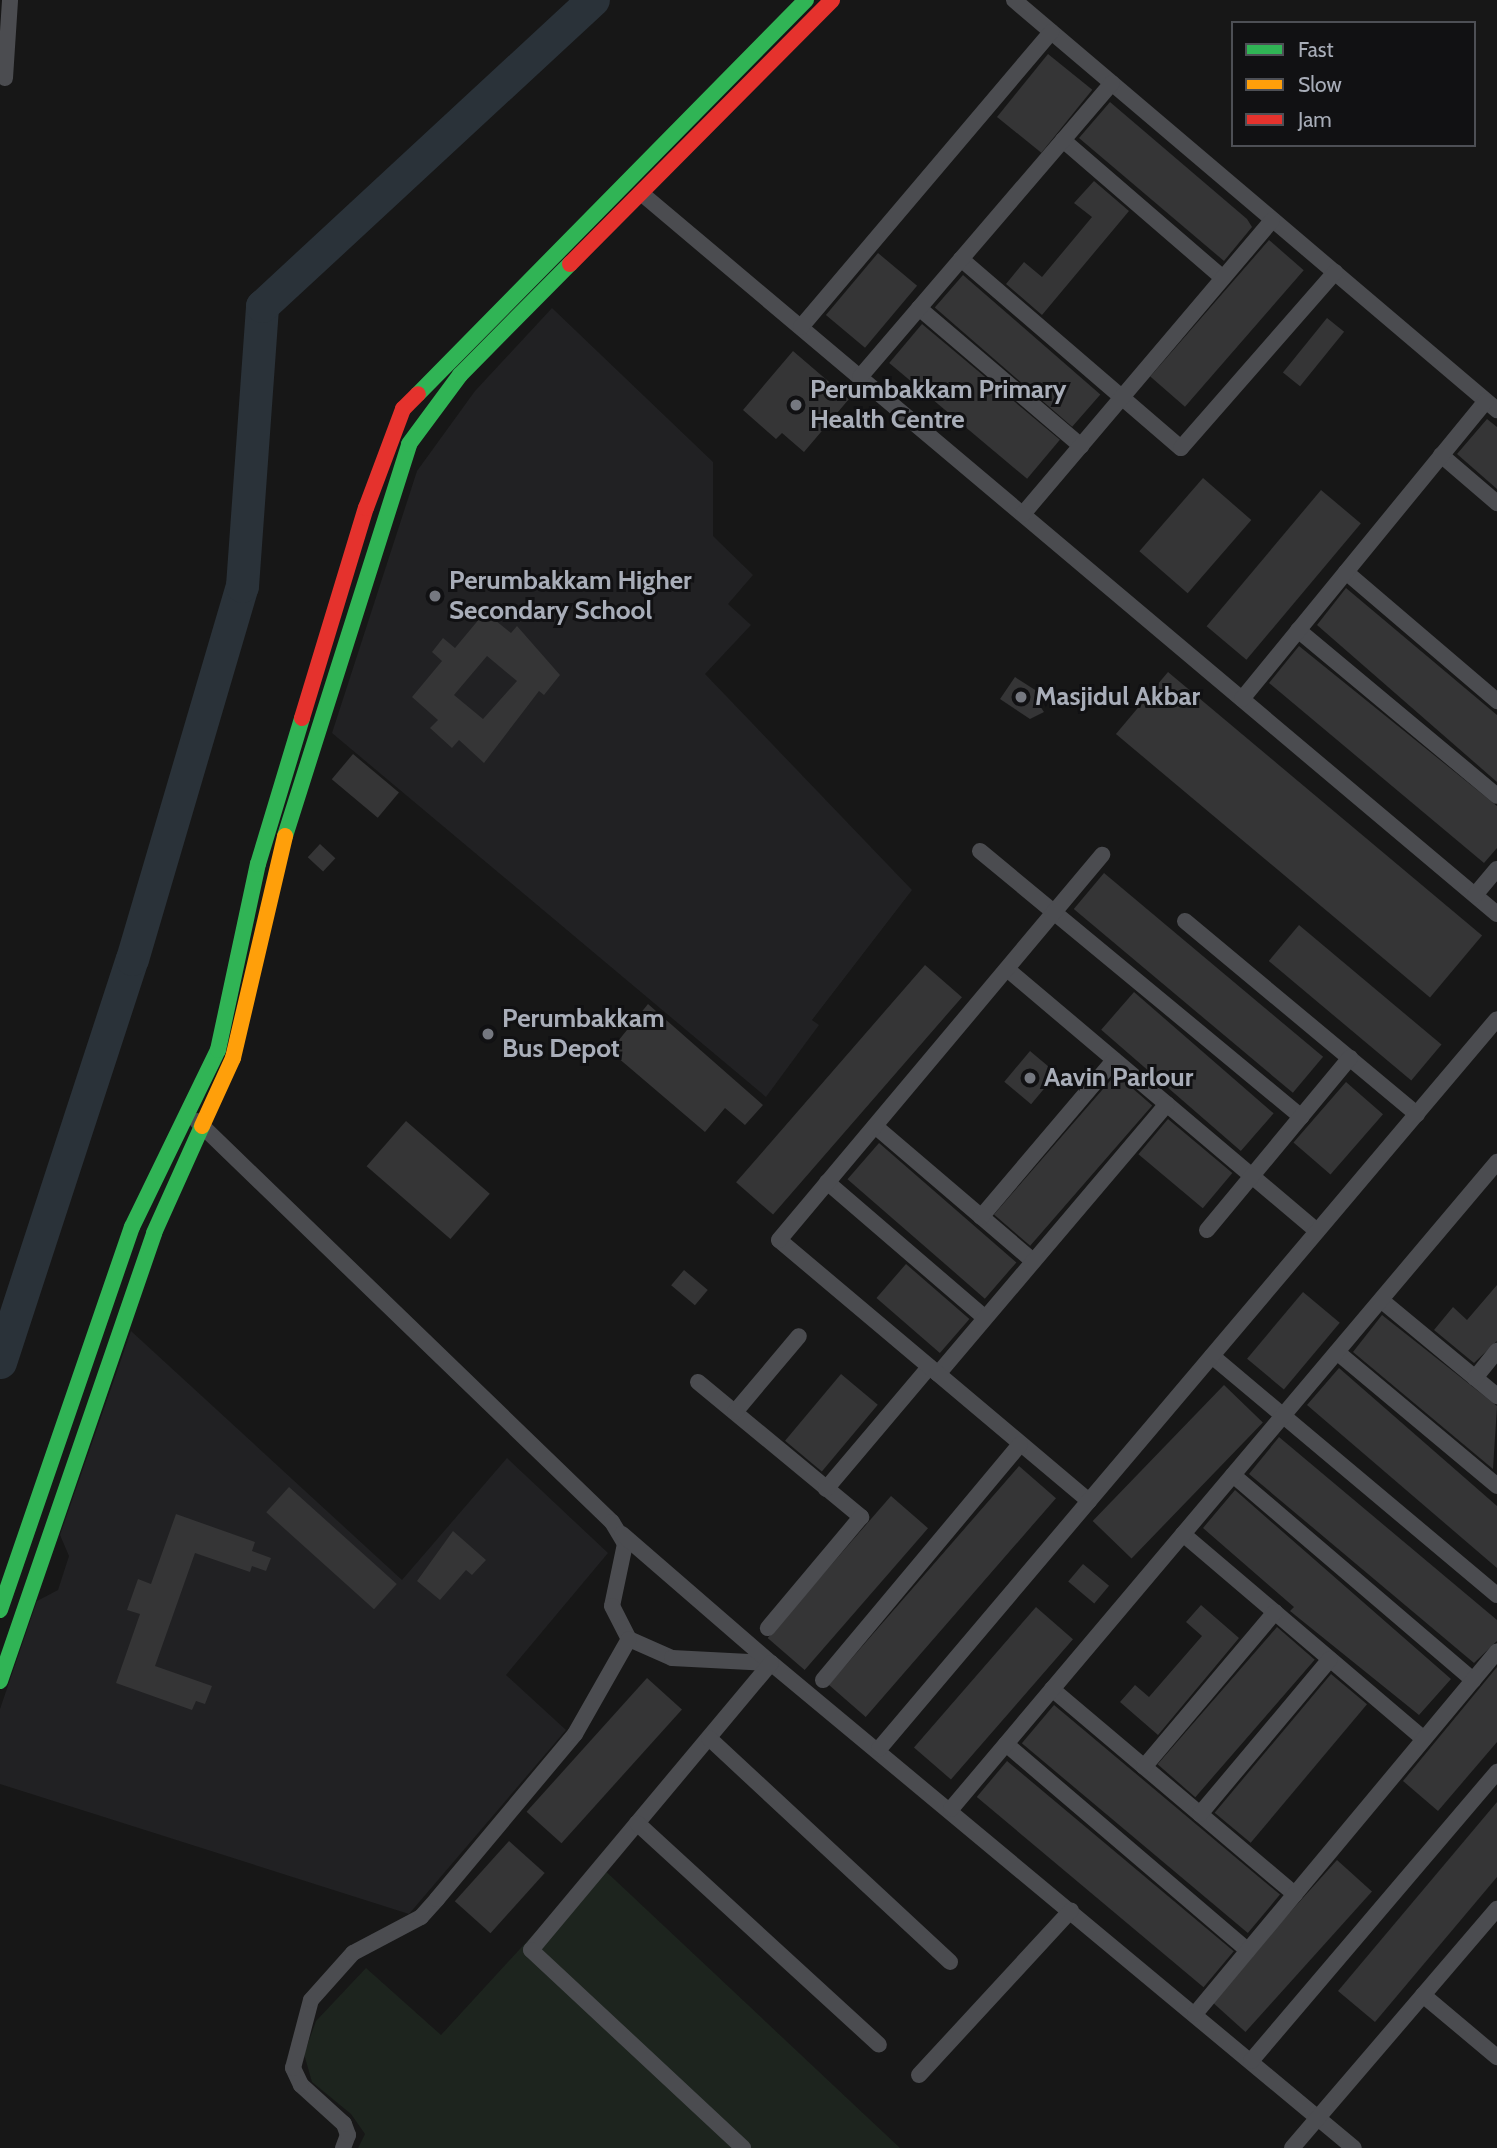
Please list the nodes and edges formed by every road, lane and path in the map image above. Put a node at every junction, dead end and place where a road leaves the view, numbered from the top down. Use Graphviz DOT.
graph roads {
  1 [pos="10,0"];
  2 [pos="806,0"];
  3 [pos="832,0"];
  4 [pos="1014,0"];
  5 [pos="1051,32"];
  6 [pos="5,78"];
  7 [pos="1112,83"];
  8 [pos="1063,140"];
  9 [pos="626,179"];
  10 [pos="641,192"];
  11 [pos="1272,220"];
  12 [pos="961,259"];
  13 [pos="1335,272"];
  14 [pos="1223,278"];
  15 [pos="919,308"];
  16 [pos="801,327"];
  17 [pos="860,377"];
  18 [pos="1122,397"];
  19 [pos="1491,406"];
  20 [pos="1081,446"];
  21 [pos="1441,456"];
  22 [pos="1497,503"];
  23 [pos="1023,514"];
  24 [pos="1346,572"];
  25 [pos="1298,630"];
  26 [pos="1242,698"];
  27 [pos="1497,701"];
  28 [pos="1497,796"];
  29 [pos="980,850"];
  30 [pos="1102,855"];
  31 [pos="1497,869"];
  32 [pos="1475,895"];
  33 [pos="1055,913"];
  34 [pos="1497,914"];
  35 [pos="1185,921"];
  36 [pos="1007,969"];
  37 [pos="1497,1019"];
  38 [pos="1350,1058"];
  39 [pos="1114,1060"];
  40 [pos="1167,1104"];
  41 [pos="187,1112"];
  42 [pos="1417,1114"];
  43 [pos="1301,1117"];
  44 [pos="202,1126"];
  45 [pos="875,1126"];
  46 [pos="1497,1162"];
  47 [pos="1252,1176"];
  48 [pos="827,1182"];
  49 [pos="981,1217"];
  50 [pos="1207,1230"];
  51 [pos="1317,1231"];
  52 [pos="1033,1261"];
  53 [pos="1381,1300"];
  54 [pos="985,1318"];
  55 [pos="799,1336"];
  56 [pos="1497,1351"];
  57 [pos="1337,1352"];
  58 [pos="1212,1356"];
  59 [pos="934,1370"];
  60 [pos="1475,1378"];
  61 [pos="698,1382"];
  62 [pos="1497,1396"];
  63 [pos="735,1412"];
  64 [pos="1284,1415"];
  65 [pos="1020,1444"];
  66 [pos="1233,1475"];
  67 [pos="1497,1486"];
  68 [pos="827,1489"];
  69 [pos="1088,1501"];
  70 [pos="622,1534"];
  71 [pos="1183,1534"];
  72 [pos="1497,1595"];
  73 [pos="0,1610"];
  74 [pos="1275,1612"];
  75 [pos="768,1628"];
  76 [pos="629,1639"];
  77 [pos="1497,1651"];
  78 [pos="1330,1659"];
  79 [pos="771,1663"];
  80 [pos="822,1680"];
  81 [pos="1473,1680"];
  82 [pos="0,1681"];
  83 [pos="1052,1689"];
  84 [pos="709,1738"];
  85 [pos="1424,1739"];
  86 [pos="1006,1744"];
  87 [pos="879,1749"];
  88 [pos="1144,1767"];
  89 [pos="1497,1772"];
  90 [pos="951,1809"];
  91 [pos="1200,1814"];
  92 [pos="637,1823"];
  93 [pos="1295,1894"];
  94 [pos="1497,1909"];
  95 [pos="1071,1910"];
  96 [pos="1248,1951"];
  97 [pos="950,1962"];
  98 [pos="1423,1995"];
  99 [pos="1195,2014"];
  100 [pos="880,2045"];
  101 [pos="1497,2057"];
  102 [pos="1251,2061"];
  103 [pos="919,2075"];
  104 [pos="1319,2118"];
  105 [pos="343,2148"];
  106 [pos="743,2148"];
  107 [pos="1292,2148"];
  108 [pos="1354,2148"];
  1 -- 6 [label="street"];
  2 -- 9 [label="street"];
  3 -- 10 [label="street"];
  4 -- 5 [label="street"];
  5 -- 7 [label="street"];
  5 -- 16 [label="street"];
  7 -- 8 [label="street"];
  7 -- 11 [label="street"];
  8 -- 12 [label="street"];
  8 -- 14 [label="street"];
  9 -- 10 [label="street"];
  9 -- 41 [label="street"];
  10 -- 16 [label="street"];
  10 -- 44 [label="street"];
  11 -- 13 [label="street"];
  11 -- 14 [label="street"];
  12 -- 15 [label="street"];
  12 -- 18 [label="street"];
  13 -- 18 [label="street"];
  13 -- 19 [label="street"];
  14 -- 18 [label="street"];
  15 -- 17 [label="street"];
  15 -- 20 [label="street"];
  16 -- 17 [label="street"];
  17 -- 23 [label="street"];
  18 -- 20 [label="street"];
  19 -- 21 [label="street"];
  20 -- 23 [label="street"];
  21 -- 22 [label="street"];
  21 -- 24 [label="street"];
  23 -- 26 [label="street"];
  24 -- 25 [label="street"];
  24 -- 27 [label="street"];
  25 -- 26 [label="street"];
  25 -- 28 [label="street"];
  26 -- 32 [label="street"];
  29 -- 33 [label="street"];
  30 -- 33 [label="street"];
  31 -- 32 [label="street"];
  32 -- 34 [label="street"];
  33 -- 36 [label="street"];
  33 -- 43 [label="street"];
  35 -- 38 [label="street"];
  36 -- 39 [label="street"];
  36 -- 45 [label="street"];
  37 -- 42 [label="street"];
  38 -- 42 [label="street"];
  38 -- 43 [label="street"];
  39 -- 40 [label="street"];
  39 -- 49 [label="street"];
  40 -- 47 [label="street"];
  40 -- 52 [label="street"];
  41 -- 44 [label="street"];
  41 -- 73 [label="street"];
  42 -- 51 [label="street"];
  43 -- 47 [label="street"];
  44 -- 70 [label="street"];
  44 -- 82 [label="street"];
  45 -- 48 [label="street"];
  45 -- 49 [label="street"];
  46 -- 53 [label="street"];
  47 -- 50 [label="street"];
  47 -- 51 [label="street"];
  48 -- 54 [label="street"];
  48 -- 59 [label="street"];
  49 -- 52 [label="street"];
  51 -- 58 [label="street"];
  52 -- 54 [label="street"];
  53 -- 57 [label="street"];
  53 -- 60 [label="street"];
  54 -- 59 [label="street"];
  55 -- 63 [label="street"];
  56 -- 60 [label="street"];
  57 -- 64 [label="street"];
  57 -- 67 [label="street"];
  58 -- 64 [label="street"];
  58 -- 69 [label="street"];
  59 -- 65 [label="street"];
  59 -- 68 [label="street"];
  60 -- 62 [label="street"];
  61 -- 63 [label="street"];
  63 -- 68 [label="street"];
  64 -- 66 [label="street"];
  64 -- 72 [label="street"];
  65 -- 69 [label="street"];
  65 -- 80 [label="street"];
  66 -- 71 [label="street"];
  66 -- 81 [label="street"];
  68 -- 75 [label="street"];
  69 -- 87 [label="street"];
  70 -- 76 [label="street"];
  70 -- 79 [label="street"];
  71 -- 74 [label="street"];
  71 -- 83 [label="street"];
  74 -- 78 [label="street"];
  74 -- 88 [label="street"];
  76 -- 79 [label="street"];
  76 -- 105 [label="street"];
  77 -- 81 [label="street"];
  78 -- 85 [label="street"];
  78 -- 91 [label="street"];
  79 -- 84 [label="street"];
  79 -- 87 [label="street"];
  81 -- 85 [label="street"];
  83 -- 86 [label="street"];
  83 -- 88 [label="street"];
  84 -- 92 [label="street"];
  84 -- 97 [label="street"];
  85 -- 93 [label="street"];
  86 -- 90 [label="street"];
  86 -- 96 [label="street"];
  87 -- 90 [label="street"];
  88 -- 91 [label="street"];
  89 -- 102 [label="street"];
  90 -- 95 [label="street"];
  91 -- 93 [label="street"];
  92 -- 100 [label="street"];
  92 -- 106 [label="street"];
  93 -- 96 [label="street"];
  94 -- 98 [label="street"];
  95 -- 99 [label="street"];
  95 -- 103 [label="street"];
  96 -- 99 [label="street"];
  98 -- 101 [label="street"];
  98 -- 104 [label="street"];
  99 -- 102 [label="street"];
  102 -- 104 [label="street"];
  104 -- 107 [label="street"];
  104 -- 108 [label="street"];
}
